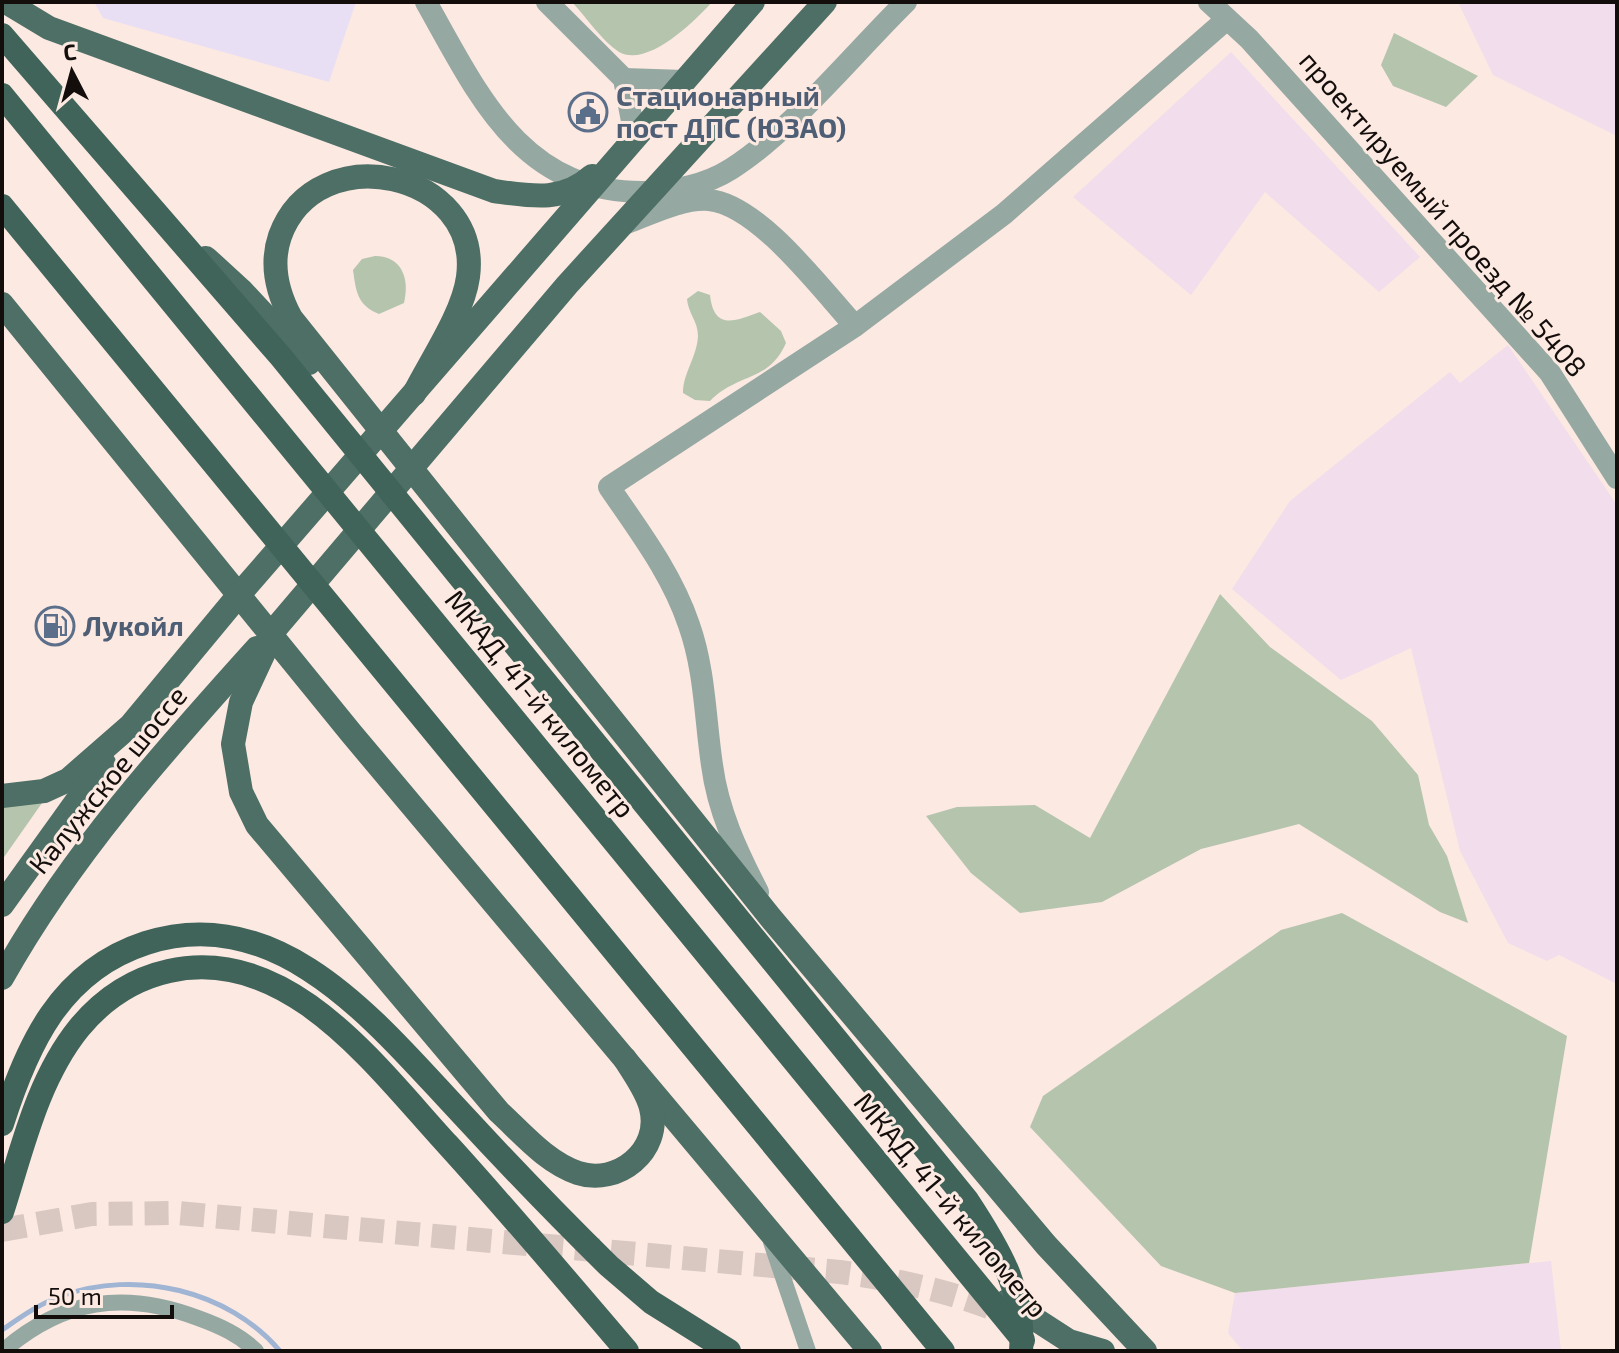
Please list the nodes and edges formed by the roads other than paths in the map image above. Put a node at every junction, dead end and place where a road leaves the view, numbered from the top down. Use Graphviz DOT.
graph roads {
  1 [pos="6,2"];
  2 [pos="547,2"];
  3 [pos="753,2"];
  4 [pos="825,2"];
  5 [pos="906,2"];
  6 [pos="1209,2"];
  7 [pos="427,5"];
  8 [pos="1227,19"];
  9 [pos="2,35"];
  10 [pos="624,79"];
  11 [pos="684,81"];
  12 [pos="2,95"];
  13 [pos="635,137"];
  14 [pos="616,158"];
  15 [pos="2,206"];
  16 [pos="627,223"];
  17 [pos="2,304"];
  18 [pos="11,322"];
  19 [pos="855,326"];
  20 [pos="291,345"];
  21 [pos="414,394"];
  22 [pos="1617,478"];
  23 [pos="275,629"];
  24 [pos="131,725"];
  25 [pos="2,796"];
  26 [pos="2,905"];
  27 [pos="770,917"];
  28 [pos="2,978"];
  29 [pos="625,1059"];
  30 [pos="2,1124"];
  31 [pos="751,1209"];
  32 [pos="2,1212"];
  33 [pos="935,1234"];
  34 [pos="806,1345"];
  35 [pos="3,1351"];
  36 [pos="256,1351"];
  37 [pos="627,1351"];
  38 [pos="729,1351"];
  39 [pos="870,1351"];
  40 [pos="943,1351"];
  41 [pos="1021,1351"];
  42 [pos="1032,1351"];
  43 [pos="1103,1351"];
  44 [pos="1145,1351"];
  1 -- 14 [label="main road"];
  2 -- 10 [label="street"];
  3 -- 11 [label="main road"];
  4 -- 16 [label="main road"];
  5 -- 7 [label="street"];
  6 -- 8 [label="street, проектируемый проезд № 5408"];
  8 -- 19 [label="street"];
  8 -- 22 [label="street, проектируемый проезд № 5408"];
  9 -- 20 [label="highway"];
  10 -- 11 [label="street"];
  10 -- 13 [label="street"];
  11 -- 13 [label="main road"];
  12 -- 33 [label="highway, МКАД, 41-й километр"];
  13 -- 14 [label="main road"];
  14 -- 21 [label="main road"];
  15 -- 40 [label="highway"];
  16 -- 19 [label="street"];
  16 -- 23 [label="main road"];
  17 -- 18 [label="main road"];
  18 -- 29 [label="main road"];
  19 -- 27 [label="street"];
  20 -- 21 [label="main road"];
  20 -- 27 [label="main road"];
  20 -- 41 [label="highway"];
  21 -- 24 [label="main road"];
  23 -- 28 [label="main road, Калужское шоссе"];
  23 -- 29 [label="main road"];
  24 -- 25 [label="main road"];
  24 -- 26 [label="main road, Калужское шоссе"];
  27 -- 44 [label="main road"];
  29 -- 31 [label="main road"];
  30 -- 38 [label="highway"];
  31 -- 34 [label="street"];
  31 -- 39 [label="main road"];
  32 -- 37 [label="highway"];
  33 -- 42 [label="highway, МКАД, 41-й километр"];
  33 -- 43 [label="main road"];
  35 -- 36 [label="street"];
}
